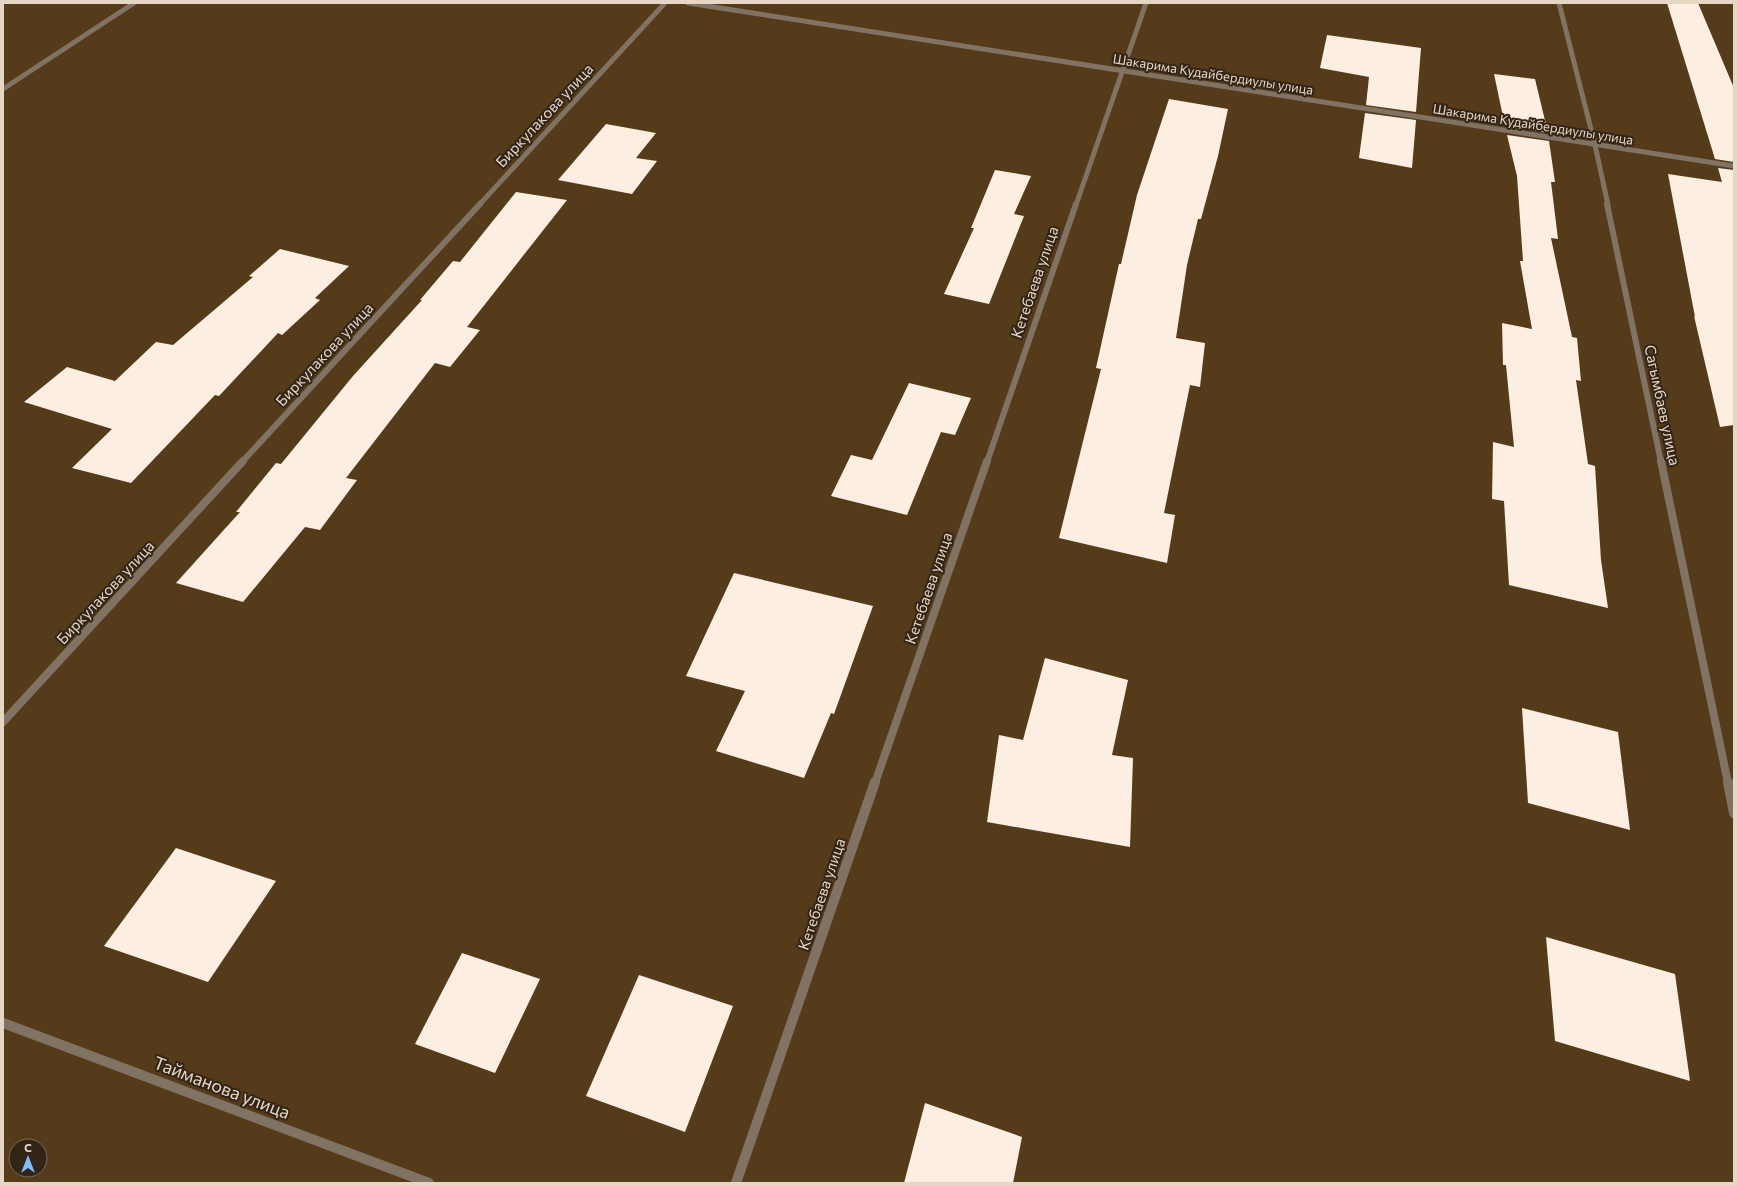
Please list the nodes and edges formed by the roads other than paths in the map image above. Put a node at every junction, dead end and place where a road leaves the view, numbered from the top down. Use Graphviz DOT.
graph roads {
  1 [pos="134,3"];
  2 [pos="665,3"];
  3 [pos="688,3"];
  4 [pos="1146,3"];
  5 [pos="1559,3"];
  6 [pos="1123,71"];
  7 [pos="3,89"];
  8 [pos="1596,145"];
  9 [pos="1734,166"];
  10 [pos="3,722"];
  11 [pos="1734,813"];
  12 [pos="3,1023"];
  13 [pos="429,1183"];
  14 [pos="736,1183"];
  1 -- 7 [label="street"];
  2 -- 10 [label="street, Биркулакова улица"];
  3 -- 6 [label="street, Шакарима Кудайбердиулы улица"];
  4 -- 6 [label="street, Кетебаева улица"];
  5 -- 8 [label="street, Сагымбаев улица"];
  6 -- 8 [label="street, Шакарима Кудайбердиулы улица"];
  6 -- 14 [label="street, Кетебаева улица"];
  8 -- 9 [label="street, Шакарима Кудайбердиулы улица"];
  8 -- 11 [label="street, Сагымбаев улица"];
  12 -- 13 [label="street, Тайманова улица"];
}
